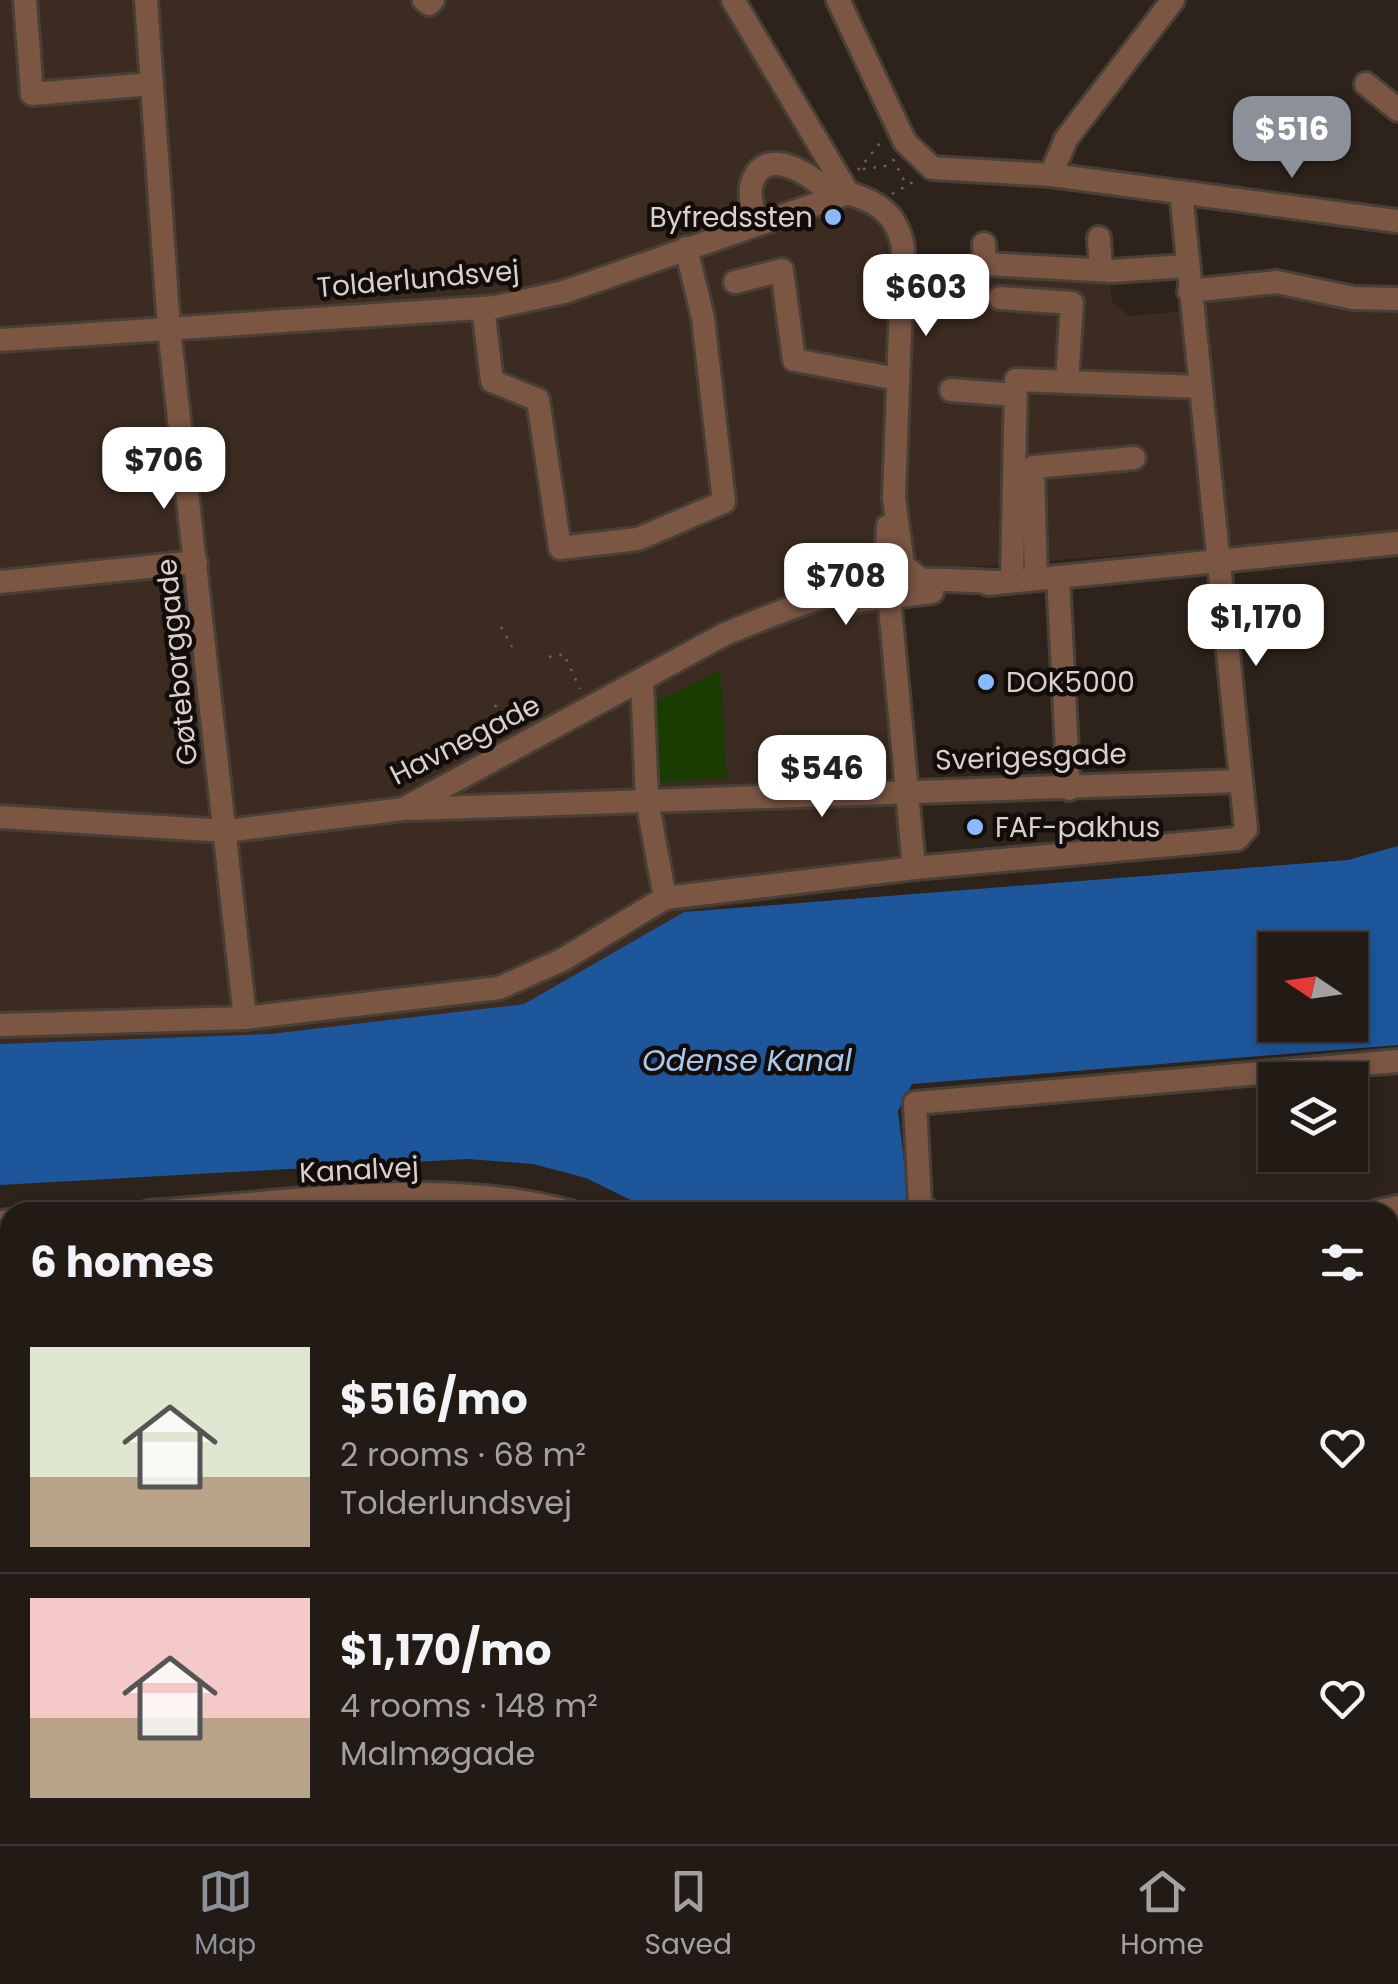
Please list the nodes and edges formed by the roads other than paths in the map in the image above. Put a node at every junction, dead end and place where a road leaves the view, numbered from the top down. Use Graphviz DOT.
graph roads {
  1 [pos="25,0"];
  2 [pos="146,0"];
  3 [pos="424,0"];
  4 [pos="433,0"];
  5 [pos="734,0"];
  6 [pos="838,0"];
  7 [pos="1174,0"];
  8 [pos="152,84"];
  9 [pos="1366,84"];
  10 [pos="1398,110"];
  11 [pos="1050,175"];
  12 [pos="849,184"];
  13 [pos="1181,192"];
  14 [pos="1398,221"];
  15 [pos="755,223"];
  16 [pos="1099,238"];
  17 [pos="984,244"];
  18 [pos="686,248"];
  19 [pos="1187,266"];
  20 [pos="1101,270"];
  21 [pos="735,282"];
  22 [pos="1189,291"];
  23 [pos="1000,298"];
  24 [pos="1398,300"];
  25 [pos="483,308"];
  26 [pos="170,328"];
  27 [pos="0,340"];
  28 [pos="898,380"];
  29 [pos="1067,382"];
  30 [pos="1201,387"];
  31 [pos="951,390"];
  32 [pos="1016,395"];
  33 [pos="1134,458"];
  34 [pos="1398,543"];
  35 [pos="196,562"];
  36 [pos="1219,563"];
  37 [pos="1027,580"];
  38 [pos="0,582"];
  39 [pos="898,587"];
  40 [pos="642,680"];
  41 [pos="1241,781"];
  42 [pos="1068,789"];
  43 [pos="908,791"];
  44 [pos="647,800"];
  45 [pos="403,809"];
  46 [pos="0,817"];
  47 [pos="226,831"];
  48 [pos="914,868"];
  49 [pos="665,898"];
  50 [pos="245,1018"];
  51 [pos="0,1025"];
  52 [pos="1398,1061"];
  53 [pos="321,1202"];
  54 [pos="534,1202"];
  55 [pos="920,1202"];
  1 -- 8 [label="street"];
  2 -- 8 [label="street, Gøteborggade"];
  3 -- 4 [label="street"];
  5 -- 12 [label="street"];
  6 -- 11 [label="street"];
  7 -- 11 [label="street"];
  8 -- 26 [label="street, Gøteborggade"];
  9 -- 10 [label="street"];
  11 -- 13 [label="street"];
  12 -- 15 [label="street, Tolderlundsvej"];
  12 -- 15 [label="street"];
  12 -- 28 [label="street"];
  13 -- 14 [label="street"];
  13 -- 19 [label="street"];
  15 -- 18 [label="street, Tolderlundsvej"];
  16 -- 20 [label="street"];
  17 -- 20 [label="street"];
  18 -- 25 [label="street, Tolderlundsvej"];
  18 -- 25 [label="street"];
  19 -- 20 [label="street"];
  19 -- 22 [label="street"];
  21 -- 28 [label="street"];
  22 -- 24 [label="street"];
  22 -- 30 [label="street"];
  23 -- 29 [label="street"];
  25 -- 26 [label="street, Tolderlundsvej"];
  26 -- 27 [label="street, Tolderlundsvej"];
  26 -- 35 [label="street, Gøteborggade"];
  28 -- 39 [label="street"];
  29 -- 30 [label="street"];
  29 -- 32 [label="street"];
  30 -- 36 [label="street"];
  31 -- 32 [label="street"];
  32 -- 37 [label="street"];
  33 -- 37 [label="street"];
  34 -- 36 [label="street, Havnegade"];
  35 -- 38 [label="street"];
  35 -- 47 [label="street, Gøteborggade"];
  36 -- 37 [label="street, Havnegade"];
  36 -- 41 [label="street"];
  37 -- 39 [label="street, Havnegade"];
  37 -- 42 [label="street"];
  39 -- 40 [label="street, Havnegade"];
  39 -- 43 [label="street"];
  40 -- 44 [label="street"];
  40 -- 45 [label="street, Havnegade"];
  41 -- 42 [label="street, Sverigesgade"];
  41 -- 48 [label="street"];
  42 -- 43 [label="street, Sverigesgade"];
  43 -- 44 [label="street, Sverigesgade"];
  43 -- 48 [label="street"];
  44 -- 45 [label="street, Sverigesgade"];
  44 -- 49 [label="street"];
  45 -- 47 [label="street, Havnegade"];
  46 -- 47 [label="street, Havnegade"];
  47 -- 50 [label="street, Gøteborggade"];
  48 -- 49 [label="street"];
  49 -- 50 [label="street"];
  50 -- 51 [label="street"];
  52 -- 55 [label="street"];
  53 -- 54 [label="street, Kanalvej"];
}
